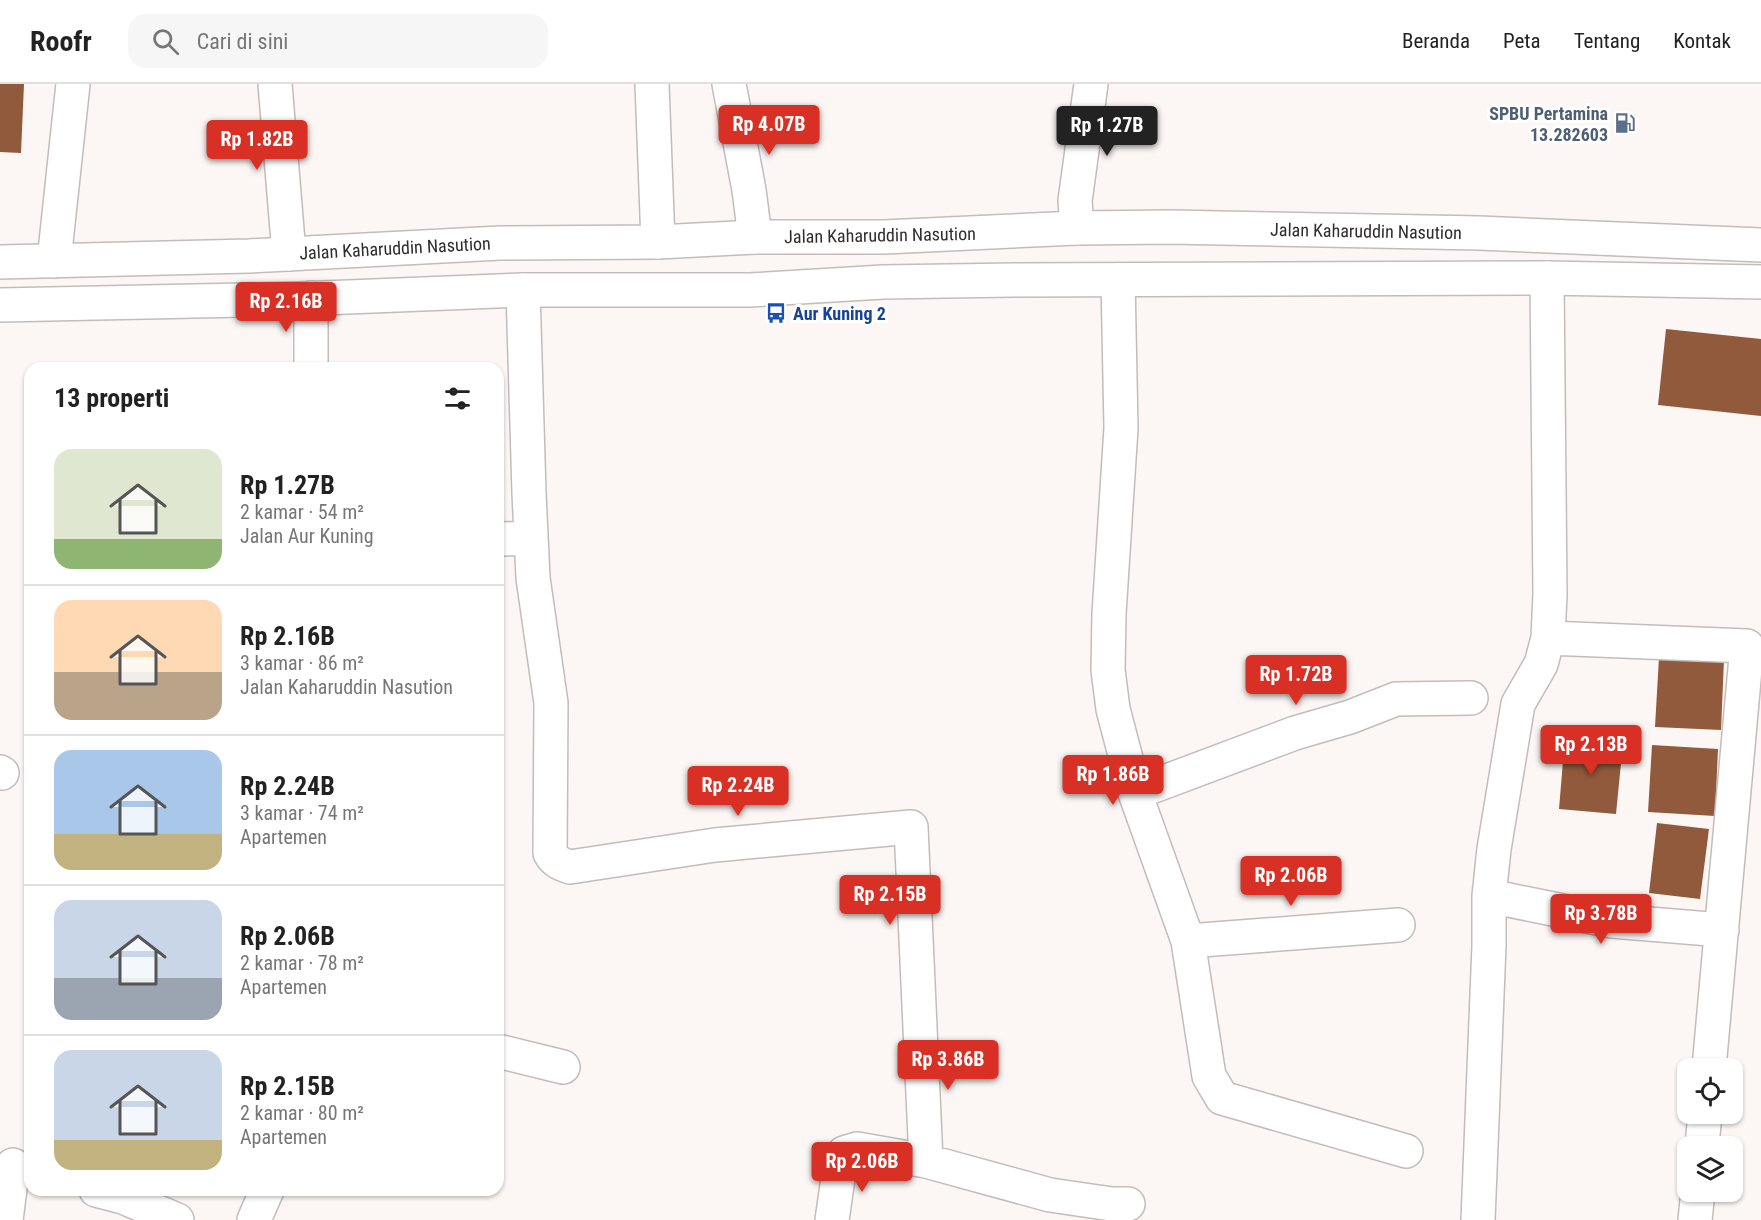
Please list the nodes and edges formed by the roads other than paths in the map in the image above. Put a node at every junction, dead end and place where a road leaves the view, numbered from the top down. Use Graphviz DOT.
graph roads {
  1 [pos="73,84"];
  2 [pos="275,84"];
  3 [pos="652,84"];
  4 [pos="729,84"];
  5 [pos="1091,84"];
  6 [pos="1077,228"];
  7 [pos="755,237"];
  8 [pos="658,242"];
  9 [pos="1761,245"];
  10 [pos="289,254"];
  11 [pos="54,261"];
  12 [pos="0,262"];
  13 [pos="1546,278"];
  14 [pos="1118,280"];
  15 [pos="1761,282"];
  16 [pos="523,290"];
  17 [pos="311,298"];
  18 [pos="0,305"];
  19 [pos="311,362"];
  20 [pos="531,538"];
  21 [pos="504,539"];
  22 [pos="1548,638"];
  23 [pos="1471,698"];
  24 [pos="1135,793"];
  25 [pos="1489,896"];
  26 [pos="1398,925"];
  27 [pos="1722,930"];
  28 [pos="1188,941"];
  29 [pos="504,1052"];
  30 [pos="1710,1058"];
  31 [pos="563,1067"];
  32 [pos="1406,1151"];
  33 [pos="926,1161"];
  34 [pos="14,1166"];
  35 [pos="124,1196"];
  36 [pos="264,1196"];
  37 [pos="1697,1202"];
  38 [pos="1128,1203"];
  39 [pos="6,1220"];
  40 [pos="177,1220"];
  41 [pos="254,1220"];
  42 [pos="832,1220"];
  43 [pos="1478,1220"];
  44 [pos="1695,1220"];
  1 -- 11 [label="main road"];
  2 -- 10 [label="main road"];
  3 -- 8 [label="main road"];
  4 -- 7 [label="main road"];
  5 -- 6 [label="main road"];
  6 -- 7 [label="main road, Jalan Kaharuddin Nasution"];
  6 -- 9 [label="main road, Jalan Kaharuddin Nasution"];
  7 -- 8 [label="main road, Jalan Kaharuddin Nasution"];
  8 -- 10 [label="main road, Jalan Kaharuddin Nasution"];
  10 -- 11 [label="main road, Jalan Kaharuddin Nasution"];
  11 -- 12 [label="main road, Jalan Kaharuddin Nasution"];
  13 -- 14 [label="main road"];
  13 -- 15 [label="main road"];
  13 -- 22 [label="main road"];
  14 -- 16 [label="main road"];
  14 -- 24 [label="main road"];
  16 -- 17 [label="main road"];
  16 -- 20 [label="main road"];
  17 -- 18 [label="main road"];
  17 -- 19 [label="main road"];
  20 -- 21 [label="main road"];
  20 -- 33 [label="main road"];
  22 -- 25 [label="main road"];
  22 -- 27 [label="main road"];
  23 -- 24 [label="main road"];
  24 -- 28 [label="main road"];
  25 -- 27 [label="main road"];
  25 -- 43 [label="main road"];
  26 -- 28 [label="main road"];
  27 -- 30 [label="main road"];
  28 -- 32 [label="main road"];
  29 -- 31 [label="main road"];
  33 -- 38 [label="main road"];
  33 -- 42 [label="main road"];
  34 -- 39 [label="main road"];
  35 -- 40 [label="main road"];
  36 -- 41 [label="main road"];
  37 -- 44 [label="main road"];
}
